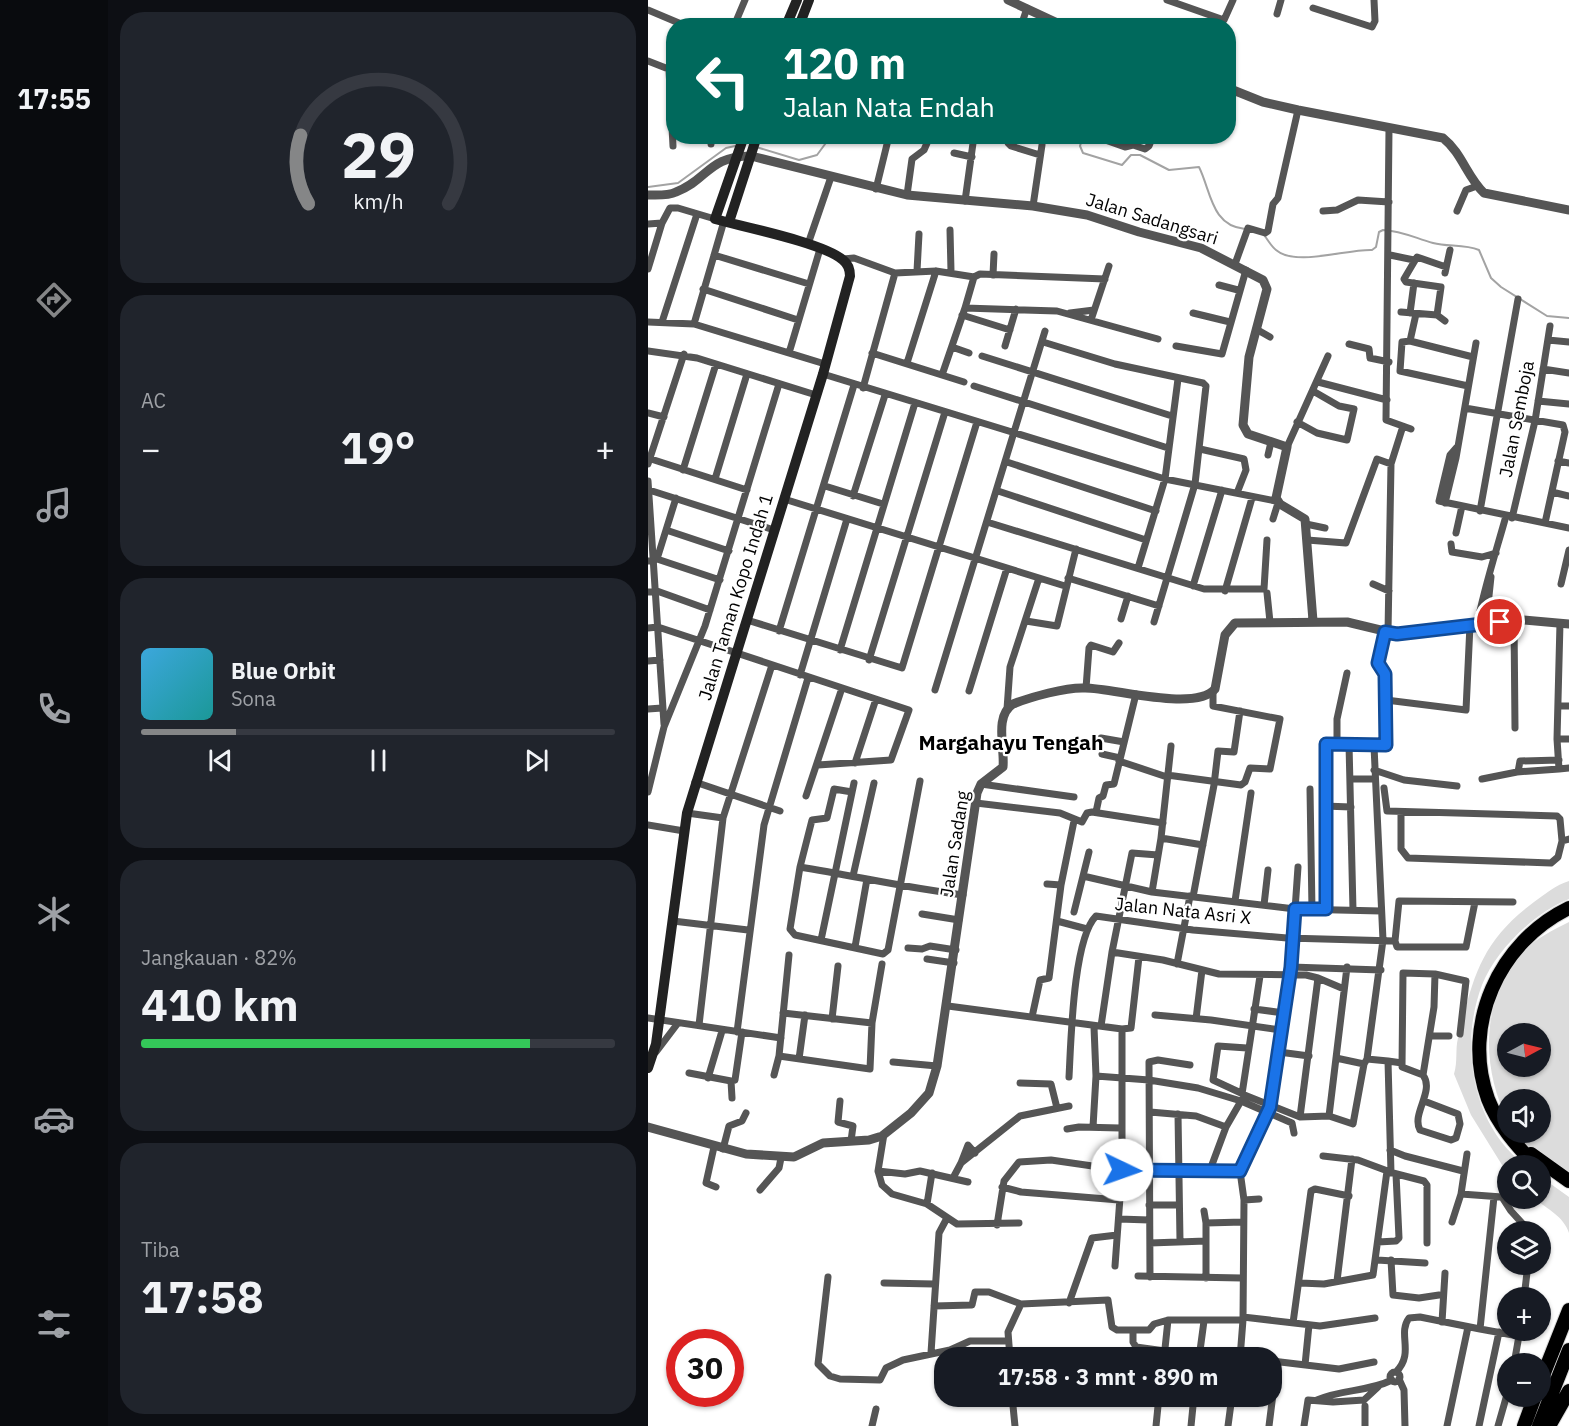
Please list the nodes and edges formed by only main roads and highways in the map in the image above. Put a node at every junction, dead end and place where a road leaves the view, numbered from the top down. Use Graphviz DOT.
graph roads {
  1 [pos="797,0"];
  2 [pos="809,0"];
  3 [pos="789,18"];
  4 [pos="802,18"];
  5 [pos="741,146"];
  6 [pos="754,146"];
  7 [pos="723,221"];
  8 [pos="1569,908"];
  9 [pos="1569,913"];
  10 [pos="653,1019"];
  11 [pos="650,1063"];
  12 [pos="1497,1107"];
  13 [pos="1521,1143"];
  14 [pos="1527,1155"];
  15 [pos="1551,1177"];
  16 [pos="1569,1181"];
  17 [pos="1569,1189"];
  18 [pos="1569,1310"];
  19 [pos="1569,1350"];
  20 [pos="1551,1355"];
  21 [pos="1569,1391"];
  22 [pos="1531,1407"];
  23 [pos="1524,1426"];
  24 [pos="1539,1426"];
  25 [pos="1549,1426"];
  1 -- 3 [label="main road"];
  2 -- 4 [label="main road"];
  5 -- 7 [label="main road"];
  6 -- 7 [label="main road"];
  7 -- 10 [label="main road, Jalan Taman Kopo Indah 1"];
  8 -- 14 [label="highway"];
  9 -- 12 [label="highway"];
  10 -- 11 [label="main road, Jalan Taman Kopo Indah 1"];
  13 -- 16 [label="highway"];
  15 -- 17 [label="highway"];
  18 -- 20 [label="highway"];
  19 -- 24 [label="highway"];
  21 -- 25 [label="highway"];
  22 -- 23 [label="highway"];
}
